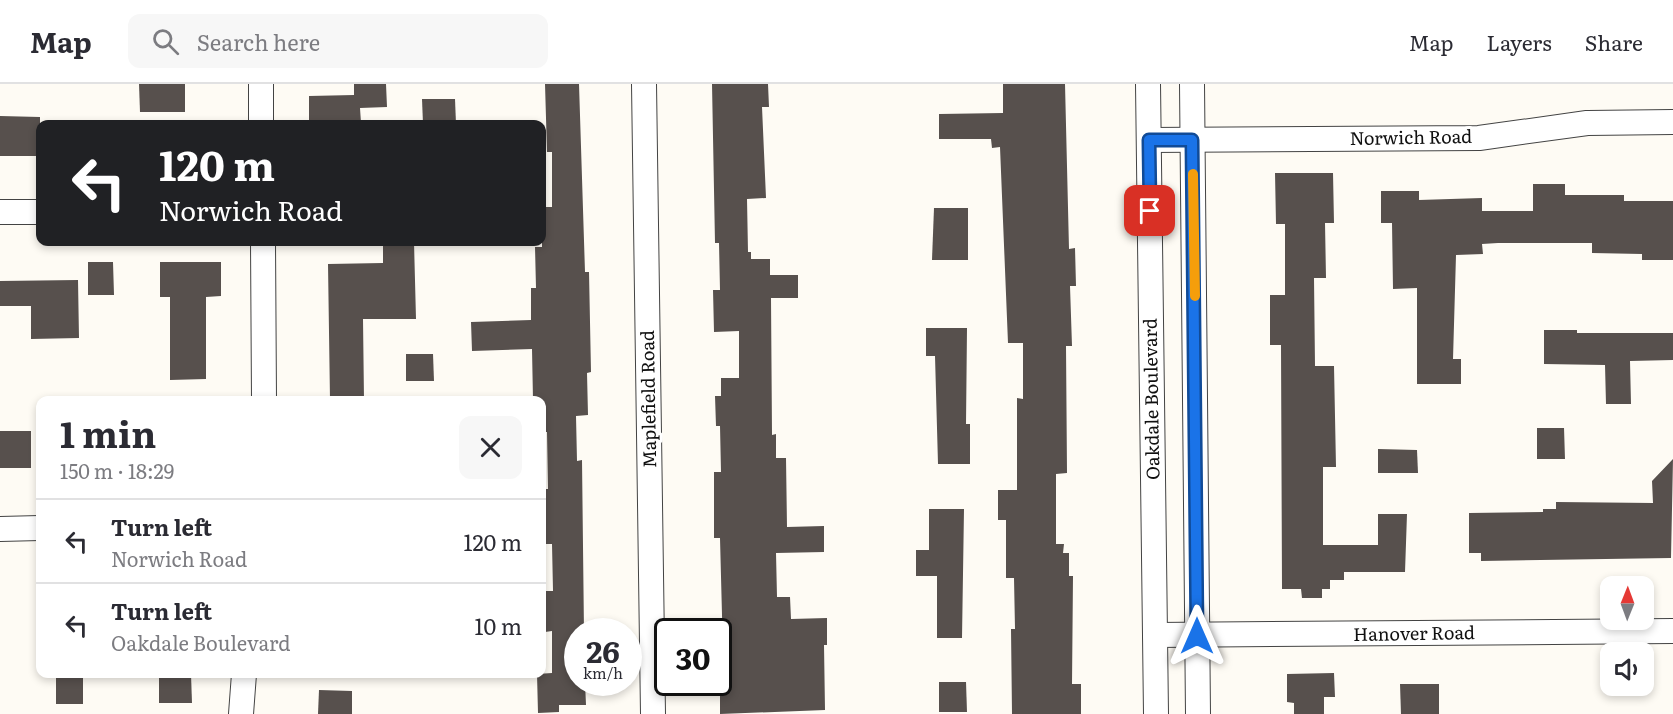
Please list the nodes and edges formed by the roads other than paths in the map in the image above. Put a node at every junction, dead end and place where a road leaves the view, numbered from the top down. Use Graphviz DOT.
graph roads {
  1 [pos="261,84"];
  2 [pos="645,84"];
  3 [pos="1148,84"];
  4 [pos="1192,84"];
  5 [pos="261,120"];
  6 [pos="1673,122"];
  7 [pos="1149,140"];
  8 [pos="1192,140"];
  9 [pos="0,212"];
  10 [pos="36,212"];
  11 [pos="263,246"];
  12 [pos="264,396"];
  13 [pos="0,528"];
  14 [pos="36,528"];
  15 [pos="1673,631"];
  16 [pos="1155,635"];
  17 [pos="1197,636"];
  18 [pos="244,678"];
  19 [pos="241,714"];
  20 [pos="654,714"];
  21 [pos="1156,714"];
  22 [pos="1198,714"];
  1 -- 5 [label="street"];
  2 -- 20 [label="street, Maplefield Road"];
  3 -- 7 [label="street, Oakdale Boulevard"];
  4 -- 8 [label="street"];
  6 -- 8 [label="street, Norwich Road"];
  7 -- 8 [label="street, Norwich Road"];
  7 -- 16 [label="street, Oakdale Boulevard"];
  8 -- 17 [label="street"];
  9 -- 10 [label="street"];
  11 -- 12 [label="street"];
  13 -- 14 [label="street"];
  15 -- 17 [label="street, Hanover Road"];
  16 -- 17 [label="street, Hanover Road"];
  16 -- 21 [label="street, Oakdale Boulevard"];
  17 -- 22 [label="street"];
  18 -- 19 [label="street"];
}
